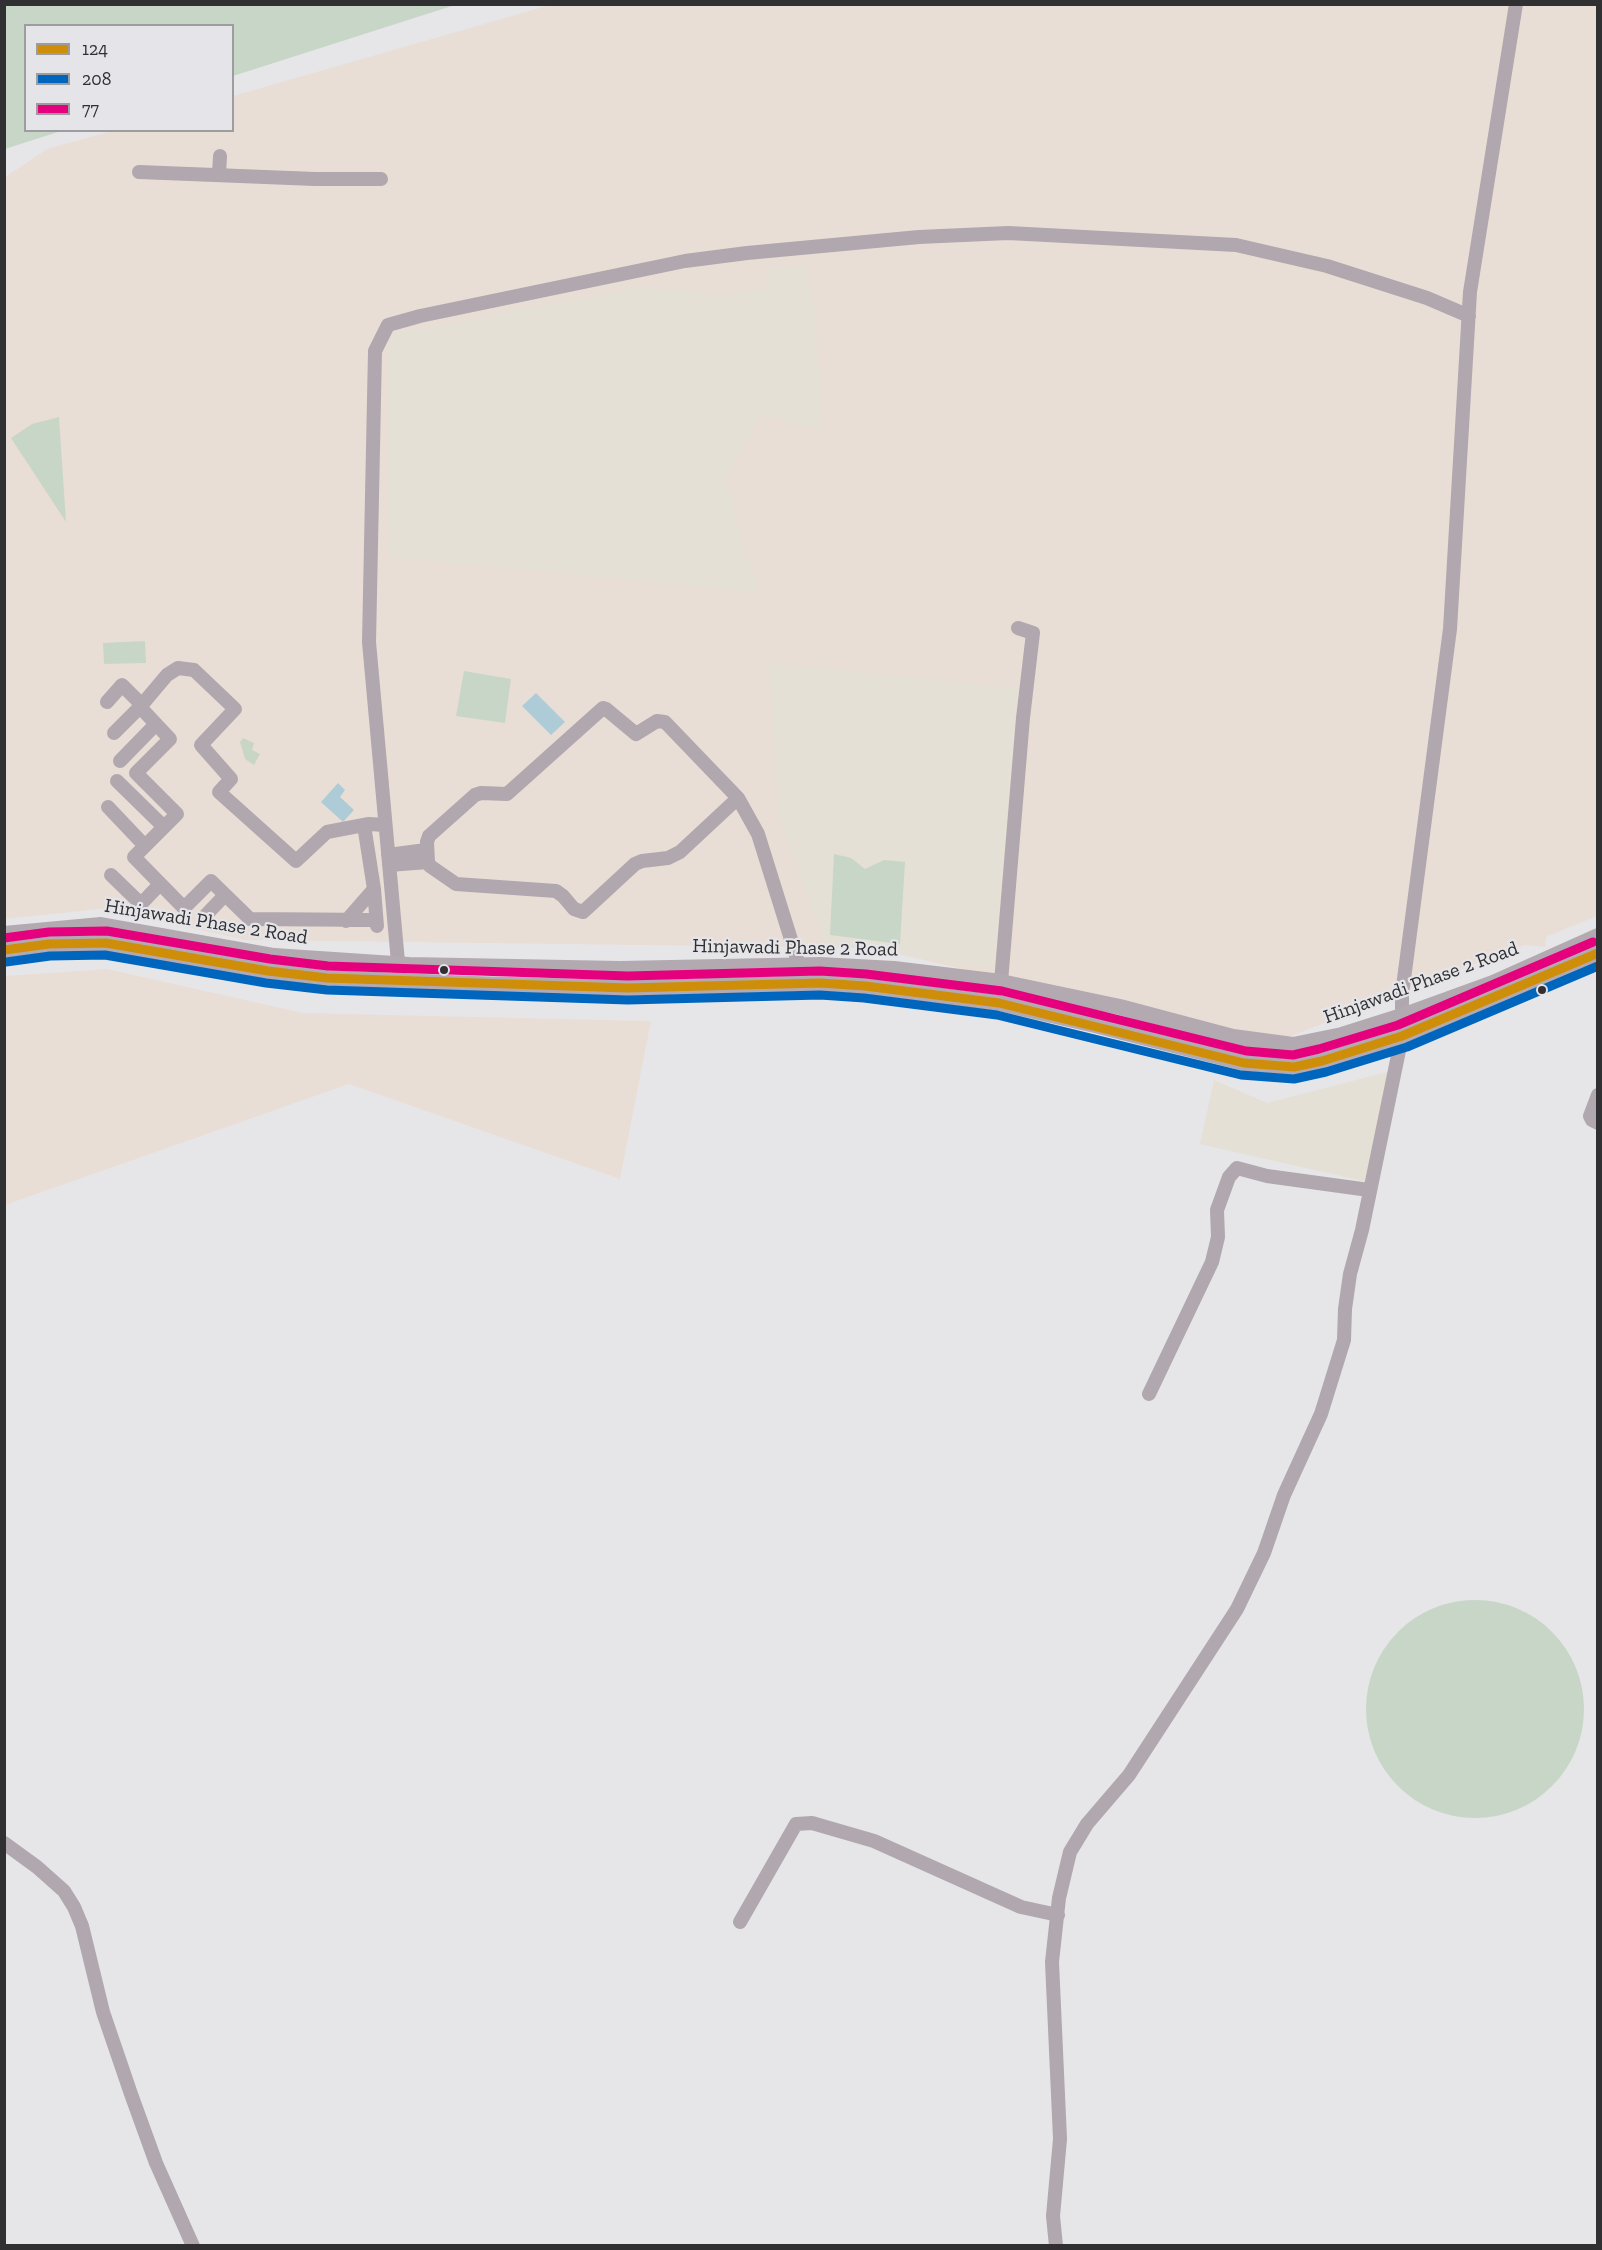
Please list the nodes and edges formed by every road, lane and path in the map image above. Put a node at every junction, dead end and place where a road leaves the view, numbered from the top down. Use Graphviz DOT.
graph roads {
  1 [pos="1516,4"];
  2 [pos="220,156"];
  3 [pos="139,172"];
  4 [pos="219,175"];
  5 [pos="381,179"];
  6 [pos="1469,316"];
  7 [pos="1018,628"];
  8 [pos="107,702"];
  9 [pos="141,706"];
  10 [pos="156,724"];
  11 [pos="114,733"];
  12 [pos="120,761"];
  13 [pos="117,781"];
  14 [pos="738,798"];
  15 [pos="108,807"];
  16 [pos="364,825"];
  17 [pos="386,825"];
  18 [pos="164,827"];
  19 [pos="145,846"];
  20 [pos="427,856"];
  21 [pos="389,860"];
  22 [pos="111,875"];
  23 [pos="160,884"];
  24 [pos="374,889"];
  25 [pos="225,895"];
  26 [pos="204,917"];
  27 [pos="346,921"];
  28 [pos="4,934"];
  29 [pos="1598,936"];
  30 [pos="4,950"];
  31 [pos="1598,953"];
  32 [pos="799,965"];
  33 [pos="399,973"];
  34 [pos="1001,982"];
  35 [pos="999,1003"];
  36 [pos="1402,1016"];
  37 [pos="1402,1035"];
  38 [pos="1598,1095"];
  39 [pos="1598,1123"];
  40 [pos="1369,1190"];
  41 [pos="1149,1395"];
  42 [pos="4,1843"];
  43 [pos="1058,1916"];
  44 [pos="740,1922"];
  45 [pos="193,2246"];
  46 [pos="1056,2246"];
  1 -- 6 [label="street"];
  2 -- 4 [label="street"];
  3 -- 4 [label="street"];
  4 -- 5 [label="street"];
  6 -- 17 [label="street"];
  6 -- 36 [label="street"];
  7 -- 34 [label="street"];
  8 -- 9 [label="street"];
  9 -- 10 [label="street"];
  9 -- 11 [label="street"];
  9 -- 16 [label="street"];
  10 -- 12 [label="street"];
  10 -- 18 [label="street"];
  13 -- 18 [label="street"];
  14 -- 20 [label="street"];
  14 -- 20 [label="street"];
  14 -- 32 [label="street"];
  15 -- 19 [label="street"];
  16 -- 17 [label="street"];
  16 -- 24 [label="street"];
  17 -- 21 [label="street"];
  18 -- 19 [label="street"];
  19 -- 23 [label="street"];
  20 -- 21 [label="street"];
  21 -- 33 [label="street"];
  22 -- 23 [label="street"];
  23 -- 25 [label="street"];
  24 -- 27 [label="street"];
  24 -- 27 [label="street"];
  25 -- 26 [label="street"];
  25 -- 27 [label="street"];
  28 -- 33 [label="main road, Hinjawadi Phase 2 Road"];
  29 -- 36 [label="main road, Hinjawadi Phase 2 Road"];
  30 -- 33 [label="main road, Hinjawadi Phase 2 Road"];
  31 -- 37 [label="main road, Hinjawadi Phase 2 Road"];
  32 -- 33 [label="main road, Hinjawadi Phase 2 Road"];
  32 -- 34 [label="main road, Hinjawadi Phase 2 Road"];
  33 -- 35 [label="main road, Hinjawadi Phase 2 Road"];
  34 -- 35 [label="main road"];
  34 -- 36 [label="main road, Hinjawadi Phase 2 Road"];
  35 -- 37 [label="main road, Hinjawadi Phase 2 Road"];
  36 -- 37 [label="street"];
  37 -- 40 [label="street"];
  38 -- 39 [label="street"];
  40 -- 41 [label="street"];
  40 -- 43 [label="street"];
  42 -- 45 [label="street"];
  43 -- 44 [label="street"];
  43 -- 46 [label="street"];
}
